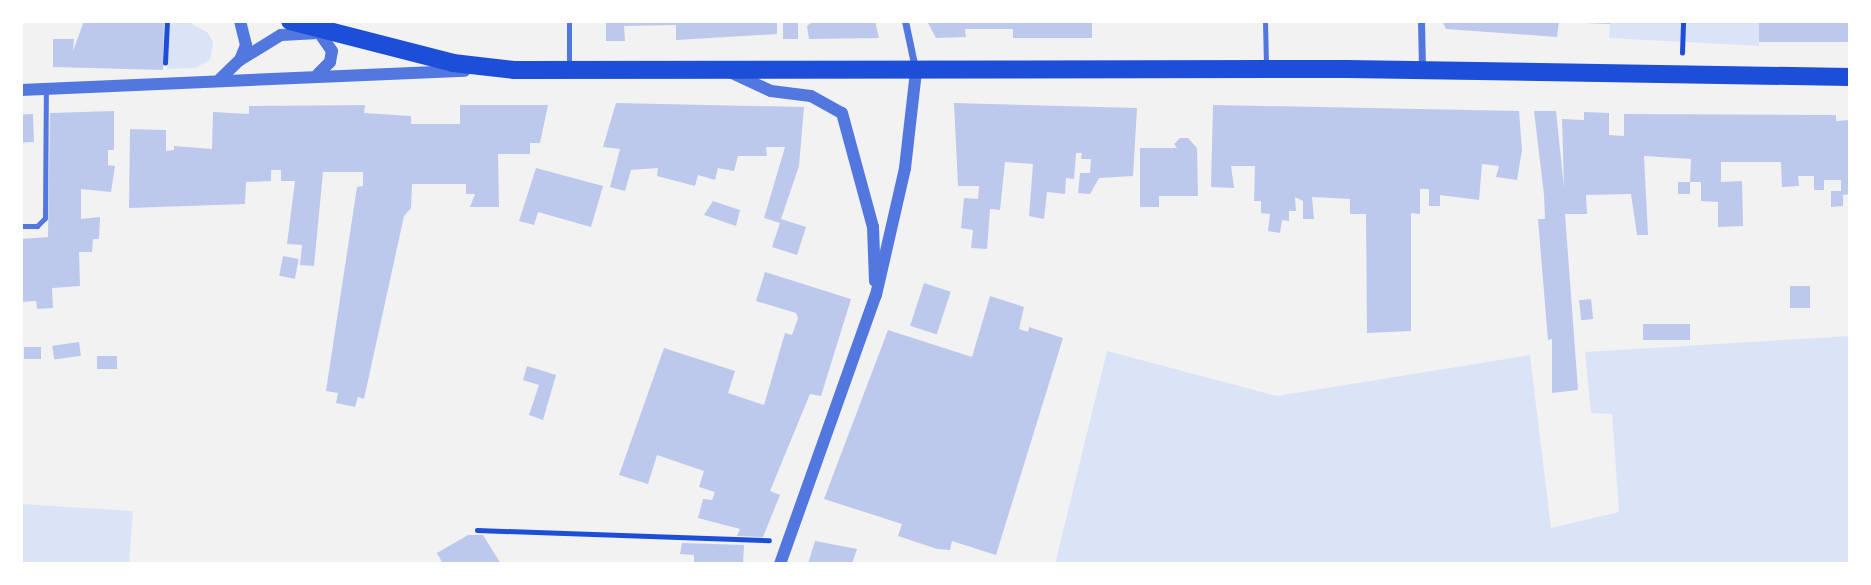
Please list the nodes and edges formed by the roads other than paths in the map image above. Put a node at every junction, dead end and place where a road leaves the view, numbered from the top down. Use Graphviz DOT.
graph roads {
  1 [pos="240,21"];
  2 [pos="290,21"];
  3 [pos="569,21"];
  4 [pos="905,21"];
  5 [pos="1265,21"];
  6 [pos="1421,21"];
  7 [pos="316,30"];
  8 [pos="240,60"];
  9 [pos="1266,69"];
  10 [pos="1422,69"];
  11 [pos="514,70"];
  12 [pos="569,70"];
  13 [pos="730,72"];
  14 [pos="916,72"];
  15 [pos="317,74"];
  16 [pos="1850,77"];
  17 [pos="219,79"];
  18 [pos="46,89"];
  19 [pos="21,90"];
  20 [pos="21,226"];
  21 [pos="876,295"];
  22 [pos="780,564"];
  1 -- 8 [label="street"];
  2 -- 7 [label="main road"];
  3 -- 12 [label="lane"];
  4 -- 14 [label="street"];
  5 -- 9 [label="lane"];
  6 -- 10 [label="street"];
  7 -- 8 [label="street"];
  7 -- 11 [label="main road"];
  7 -- 15 [label="street"];
  8 -- 17 [label="street"];
  9 -- 10 [label="main road"];
  9 -- 14 [label="main road"];
  10 -- 16 [label="main road"];
  11 -- 12 [label="main road"];
  11 -- 15 [label="street"];
  12 -- 13 [label="main road"];
  13 -- 14 [label="main road"];
  13 -- 21 [label="street"];
  14 -- 21 [label="street"];
  15 -- 17 [label="street"];
  17 -- 18 [label="street"];
  18 -- 19 [label="street"];
  18 -- 20 [label="lane"];
  21 -- 22 [label="street"];
}
